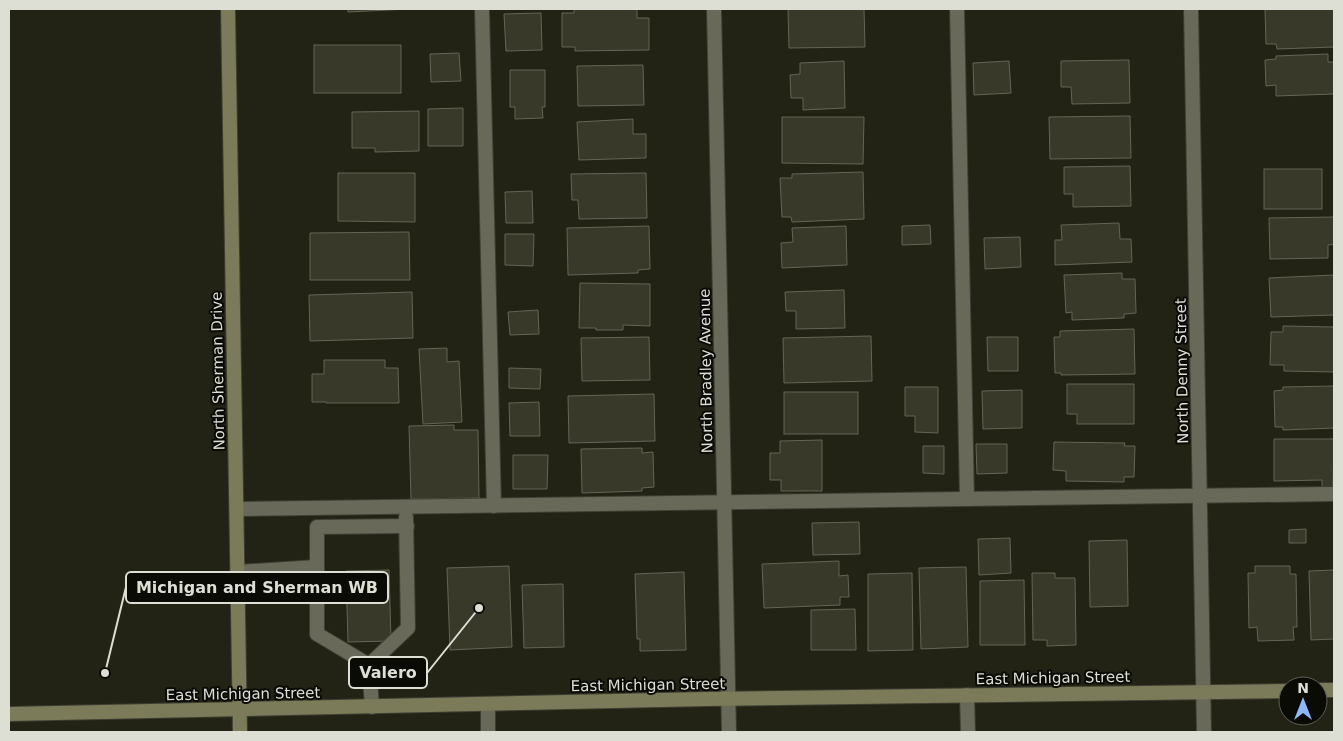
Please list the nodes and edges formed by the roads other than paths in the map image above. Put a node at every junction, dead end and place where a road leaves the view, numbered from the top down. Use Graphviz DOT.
graph roads {
  1 [pos="228,9"];
  2 [pos="482,9"];
  3 [pos="714,9"];
  4 [pos="957,9"];
  5 [pos="1192,9"];
  6 [pos="1334,494"];
  7 [pos="1200,496"];
  8 [pos="967,499"];
  9 [pos="725,502"];
  10 [pos="494,506"];
  11 [pos="406,507"];
  12 [pos="316,508"];
  13 [pos="237,509"];
  14 [pos="407,526"];
  15 [pos="316,527"];
  16 [pos="317,567"];
  17 [pos="238,572"];
  18 [pos="369,665"];
  19 [pos="1278,691"];
  20 [pos="1204,692"];
  21 [pos="968,695"];
  22 [pos="728,699"];
  23 [pos="488,704"];
  24 [pos="372,707"];
  25 [pos="240,710"];
  26 [pos="9,714"];
  27 [pos="240,732"];
  28 [pos="488,732"];
  29 [pos="729,732"];
  30 [pos="968,732"];
  31 [pos="1204,732"];
  1 -- 13 [label="main road, North Sherman Drive"];
  2 -- 10 [label="street"];
  3 -- 9 [label="street, North Bradley Avenue"];
  4 -- 8 [label="street"];
  5 -- 7 [label="street, North Denny Street"];
  6 -- 7 [label="street"];
  7 -- 8 [label="street"];
  7 -- 20 [label="street, North Denny Street"];
  8 -- 9 [label="street"];
  9 -- 10 [label="street"];
  9 -- 22 [label="street, North Bradley Avenue"];
  10 -- 11 [label="street"];
  11 -- 12 [label="street"];
  11 -- 14 [label="street"];
  12 -- 13 [label="street"];
  12 -- 15 [label="street"];
  13 -- 17 [label="main road, North Sherman Drive"];
  14 -- 15 [label="street"];
  14 -- 18 [label="street"];
  15 -- 16 [label="street"];
  16 -- 17 [label="street"];
  16 -- 18 [label="street"];
  17 -- 25 [label="main road, North Sherman Drive"];
  18 -- 24 [label="street"];
  19 -- 20 [label="main road, East Michigan Street"];
  20 -- 21 [label="main road, East Michigan Street"];
  20 -- 31 [label="street, North Denny Street"];
  21 -- 22 [label="main road, East Michigan Street"];
  21 -- 30 [label="street"];
  22 -- 23 [label="main road, East Michigan Street"];
  22 -- 29 [label="street, North Bradley Avenue"];
  23 -- 24 [label="main road, East Michigan Street"];
  23 -- 28 [label="street"];
  24 -- 25 [label="main road, East Michigan Street"];
  25 -- 26 [label="main road, East Michigan Street"];
  25 -- 27 [label="main road, North Sherman Drive"];
}
